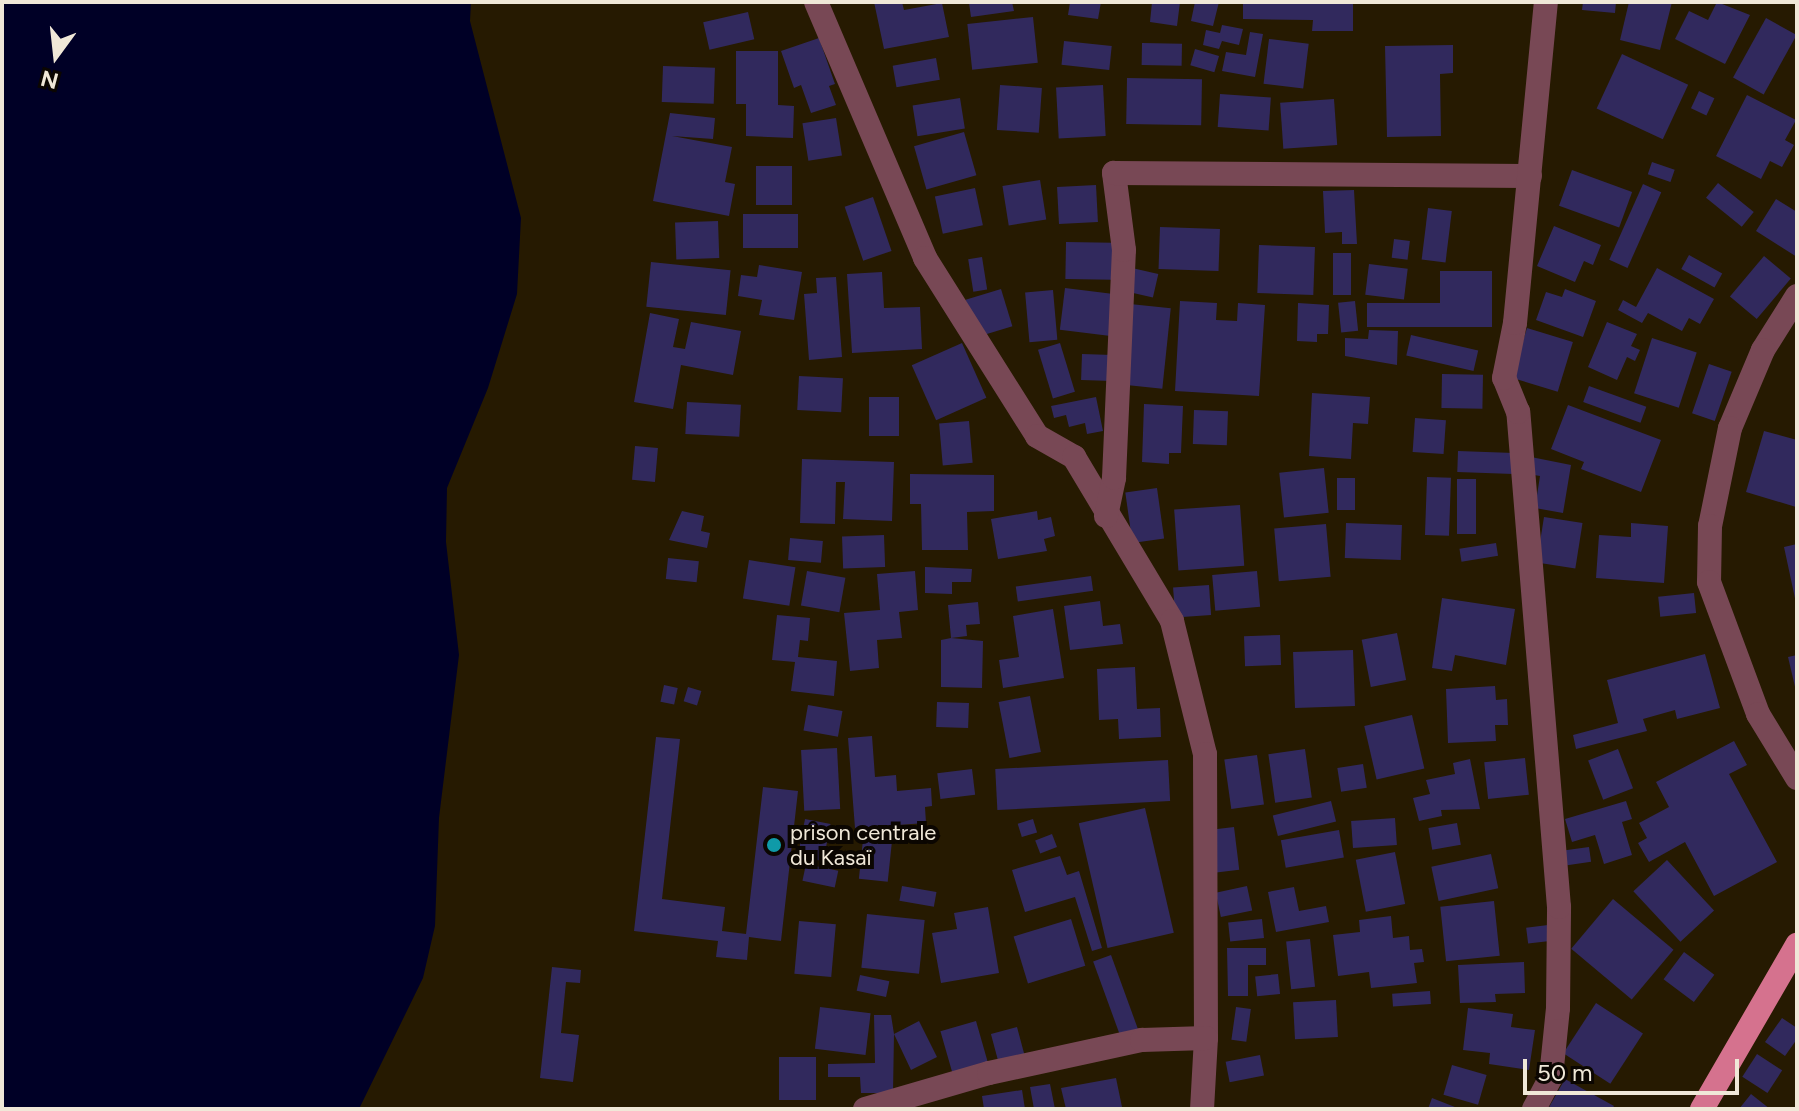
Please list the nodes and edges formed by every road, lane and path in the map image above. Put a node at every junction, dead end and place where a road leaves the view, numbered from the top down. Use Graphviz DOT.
graph roads {
  1 [pos="816,2"];
  2 [pos="1546,2"];
  3 [pos="1530,176"];
  4 [pos="1797,296"];
  5 [pos="1106,516"];
  6 [pos="1797,778"];
  7 [pos="1797,945"];
  8 [pos="1206,1038"];
  9 [pos="865,1109"];
  10 [pos="1202,1109"];
  11 [pos="1534,1109"];
  12 [pos="1702,1109"];
  1 -- 5 [label="street"];
  2 -- 3 [label="street"];
  3 -- 5 [label="street"];
  3 -- 11 [label="street"];
  4 -- 6 [label="street"];
  5 -- 8 [label="street"];
  7 -- 12 [label="main road"];
  8 -- 9 [label="street"];
  8 -- 10 [label="street"];
}
